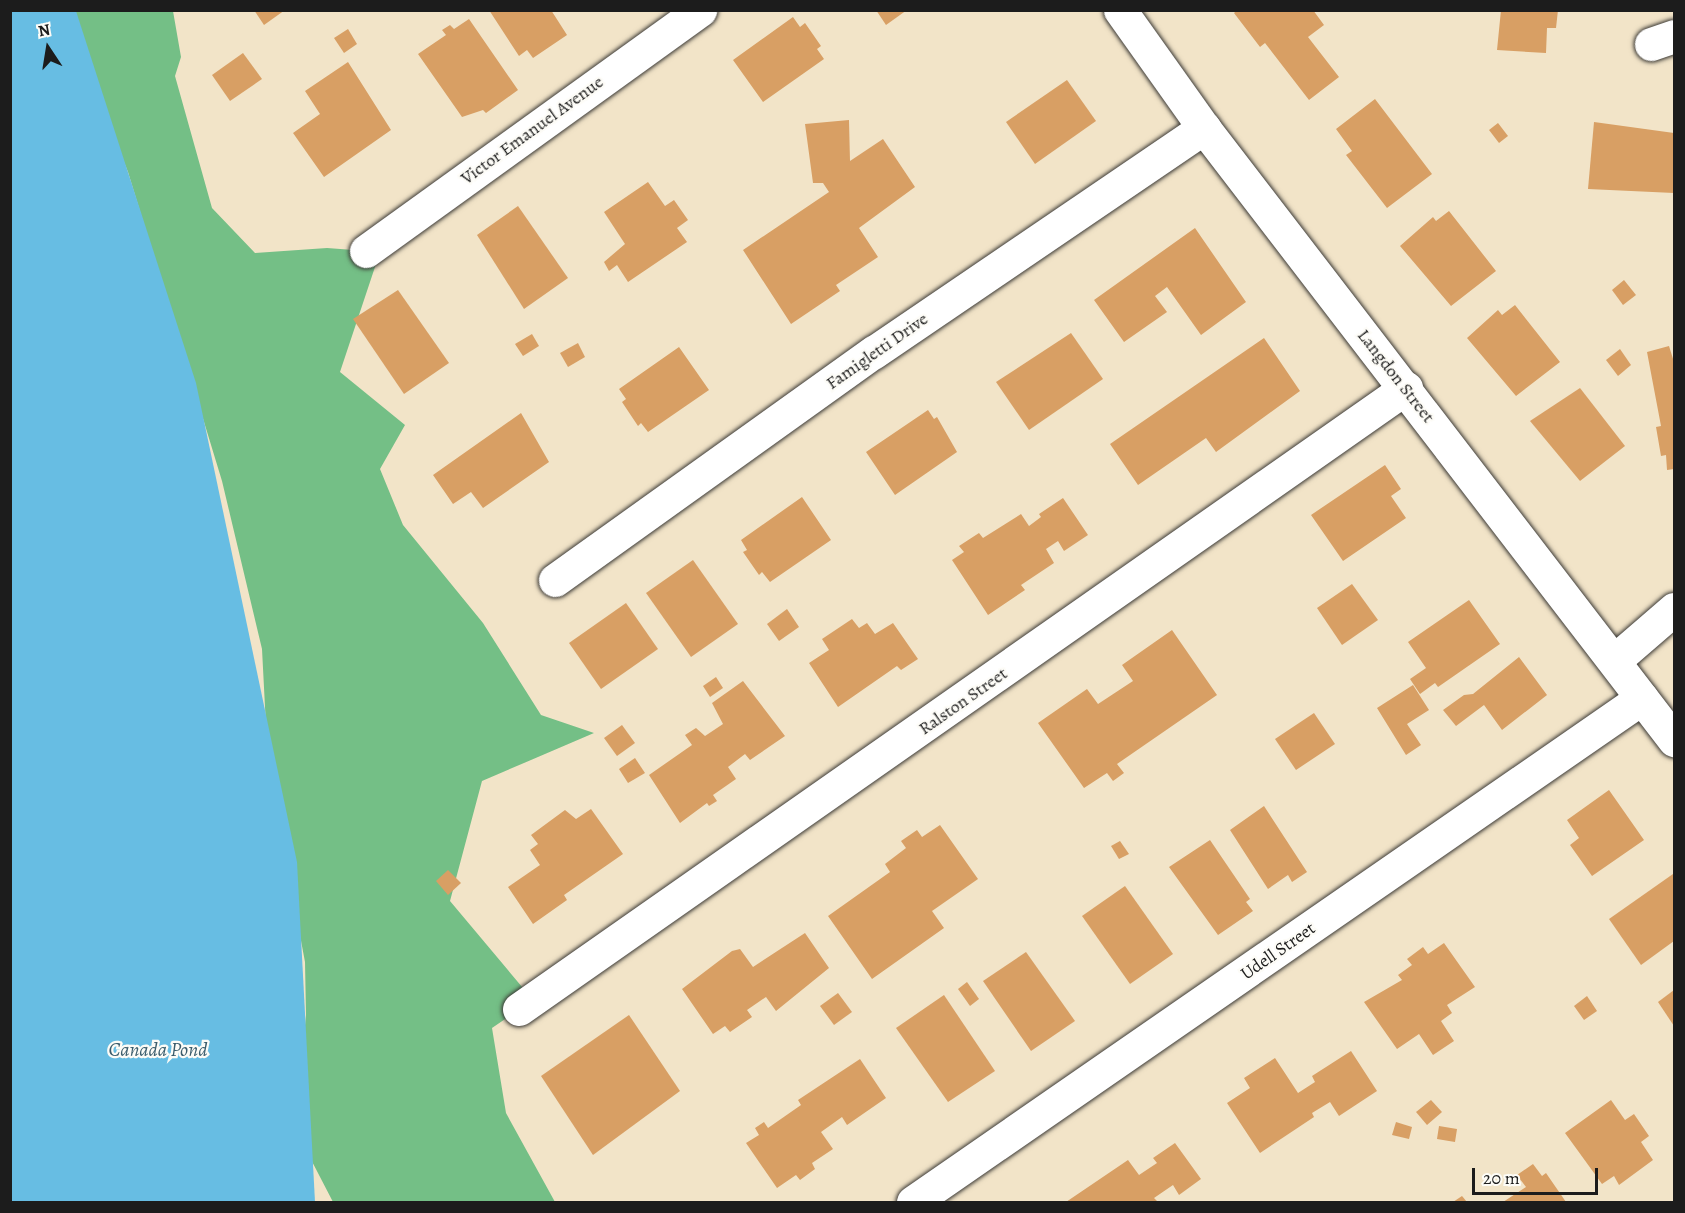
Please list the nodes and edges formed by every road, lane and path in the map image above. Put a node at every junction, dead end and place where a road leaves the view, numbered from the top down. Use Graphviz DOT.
graph roads {
  1 [pos="700,10"];
  2 [pos="1120,10"];
  3 [pos="1204,128"];
  4 [pos="366,251"];
  5 [pos="1406,388"];
  6 [pos="555,580"];
  7 [pos="1674,609"];
  8 [pos="1616,660"];
  9 [pos="1642,698"];
  10 [pos="1674,740"];
  11 [pos="519,1009"];
  12 [pos="913,1203"];
  1 -- 4 [label="street, Victor Emanuel Avenue"];
  2 -- 3 [label="street, Langdon Street"];
  3 -- 5 [label="street, Langdon Street"];
  3 -- 6 [label="street, Famigletti Drive"];
  5 -- 8 [label="street, Langdon Street"];
  5 -- 11 [label="street, Ralston Street"];
  7 -- 8 [label="street"];
  8 -- 9 [label="street, Langdon Street"];
  9 -- 10 [label="street, Langdon Street"];
  9 -- 12 [label="street, Udell Street"];
}
